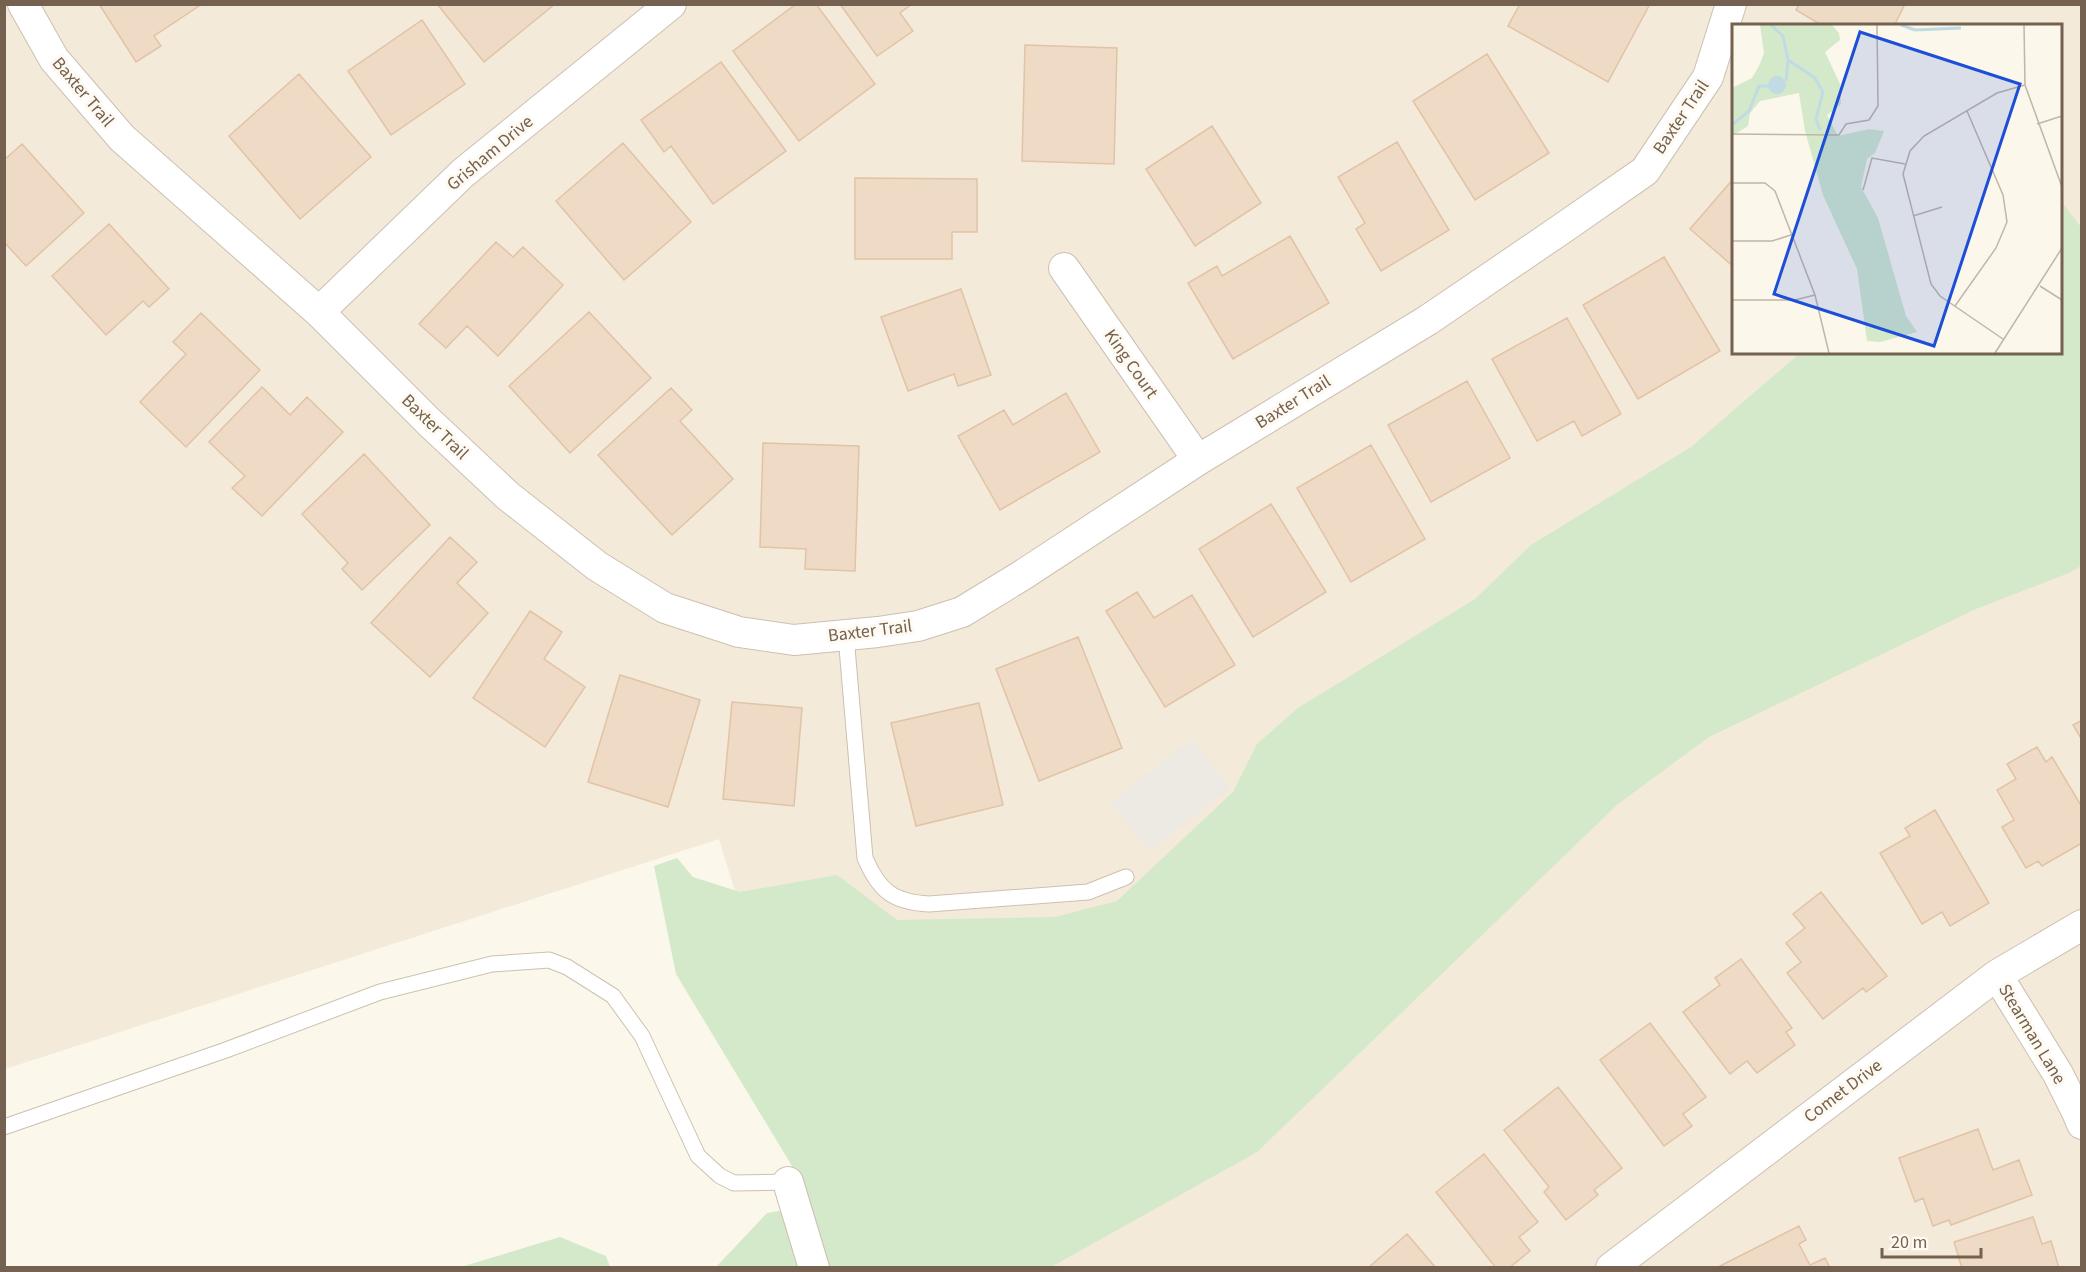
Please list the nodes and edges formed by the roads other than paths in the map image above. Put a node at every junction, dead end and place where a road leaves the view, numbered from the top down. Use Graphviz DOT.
graph roads {
  1 [pos="23,4"];
  2 [pos="671,4"];
  3 [pos="1731,4"];
  4 [pos="1064,268"];
  5 [pos="319,312"];
  6 [pos="1198,460"];
  7 [pos="846,636"];
  8 [pos="1126,877"];
  9 [pos="2082,925"];
  10 [pos="1997,975"];
  11 [pos="2082,1124"];
  12 [pos="4,1127"];
  13 [pos="788,1182"];
  14 [pos="814,1268"];
  15 [pos="1611,1268"];
  1 -- 5 [label="street, Baxter Trail"];
  2 -- 5 [label="street, Grisham Drive"];
  3 -- 6 [label="street, Baxter Trail"];
  4 -- 6 [label="street, King Court"];
  5 -- 7 [label="street, Baxter Trail"];
  6 -- 7 [label="street, Baxter Trail"];
  7 -- 8 [label="lane"];
  9 -- 10 [label="street, Comet Drive"];
  10 -- 11 [label="street, Stearman Lane"];
  10 -- 15 [label="street, Comet Drive"];
  12 -- 13 [label="lane"];
  13 -- 14 [label="street"];
}
